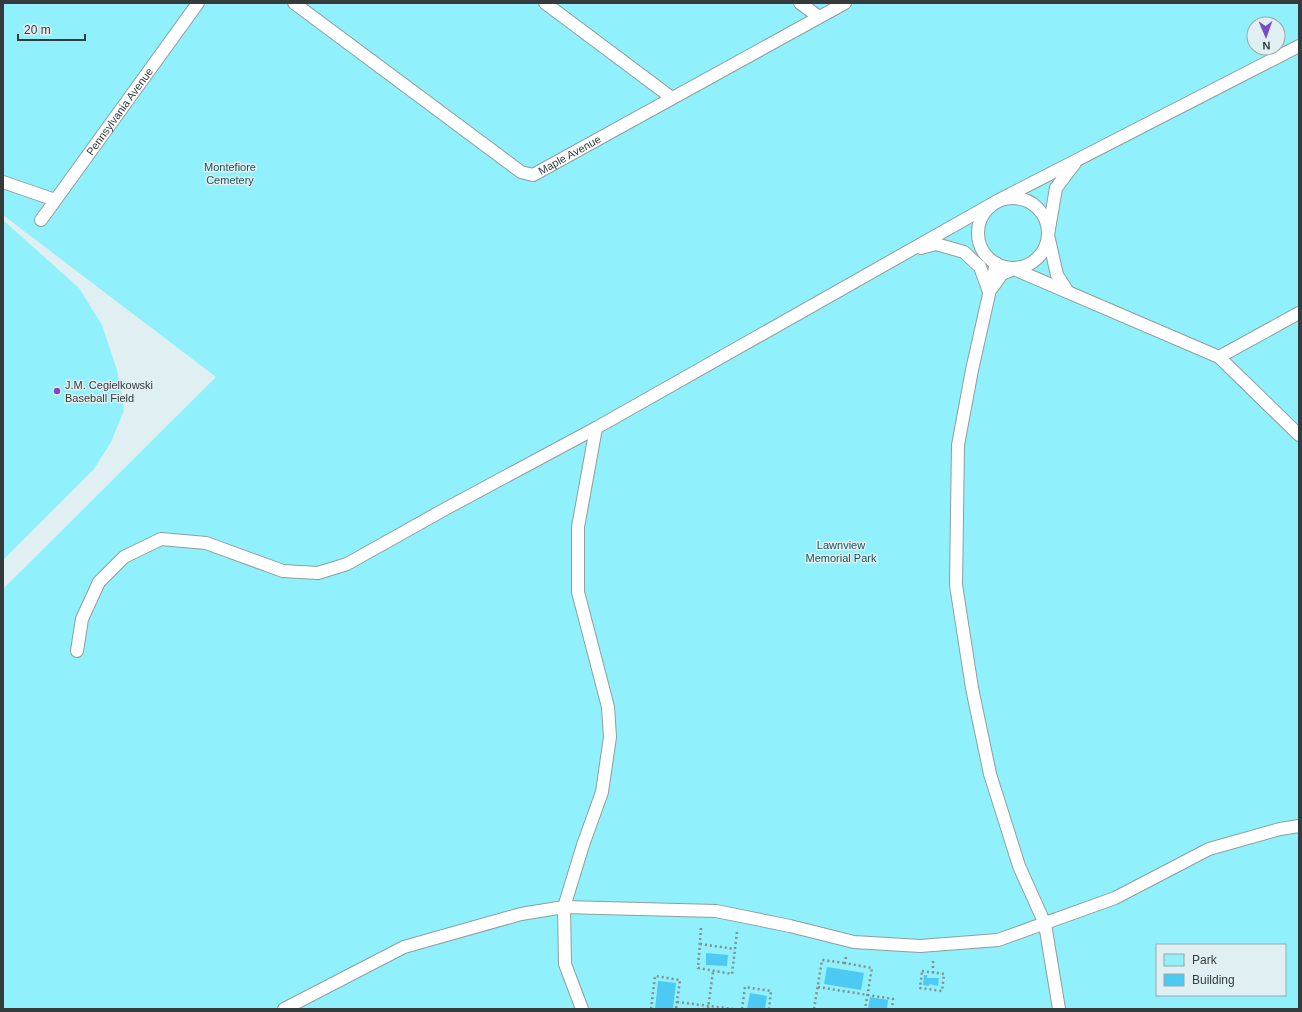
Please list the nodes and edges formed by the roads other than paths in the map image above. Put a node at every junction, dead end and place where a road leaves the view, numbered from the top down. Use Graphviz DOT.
graph roads {
  1 [pos="198,3"];
  2 [pos="294,3"];
  3 [pos="546,3"];
  4 [pos="800,3"];
  5 [pos="845,3"];
  6 [pos="819,17"];
  7 [pos="1299,46"];
  8 [pos="672,98"];
  9 [pos="1076,161"];
  10 [pos="3,182"];
  11 [pos="55,200"];
  12 [pos="1000,200"];
  13 [pos="41,220"];
  14 [pos="1048,235"];
  15 [pos="910,251"];
  16 [pos="996,263"];
  17 [pos="1014,269"];
  18 [pos="989,292"];
  19 [pos="1068,292"];
  20 [pos="1299,313"];
  21 [pos="1219,357"];
  22 [pos="596,428"];
  23 [pos="1299,435"];
  24 [pos="77,651"];
  25 [pos="1299,826"];
  26 [pos="564,907"];
  27 [pos="1044,924"];
  28 [pos="284,1009"];
  29 [pos="582,1009"];
  30 [pos="1059,1009"];
  1 -- 11 [label="lane, Pennsylvania Avenue"];
  2 -- 8 [label="lane, Maple Avenue"];
  3 -- 8 [label="lane"];
  4 -- 6 [label="lane"];
  5 -- 6 [label="lane, Maple Avenue"];
  6 -- 8 [label="lane, Maple Avenue"];
  7 -- 9 [label="lane"];
  9 -- 12 [label="lane"];
  9 -- 14 [label="lane"];
  10 -- 11 [label="lane"];
  11 -- 13 [label="lane, Pennsylvania Avenue"];
  12 -- 14 [label="lane"];
  12 -- 15 [label="lane"];
  12 -- 16 [label="lane"];
  14 -- 17 [label="lane"];
  14 -- 19 [label="lane"];
  15 -- 18 [label="lane"];
  15 -- 22 [label="lane"];
  16 -- 17 [label="lane"];
  16 -- 18 [label="lane"];
  17 -- 18 [label="lane"];
  17 -- 19 [label="lane"];
  18 -- 27 [label="lane"];
  19 -- 21 [label="lane"];
  20 -- 21 [label="lane"];
  21 -- 23 [label="lane"];
  22 -- 24 [label="lane"];
  22 -- 26 [label="lane"];
  25 -- 27 [label="lane"];
  26 -- 27 [label="lane"];
  26 -- 28 [label="lane"];
  26 -- 29 [label="lane"];
  27 -- 30 [label="lane"];
}
